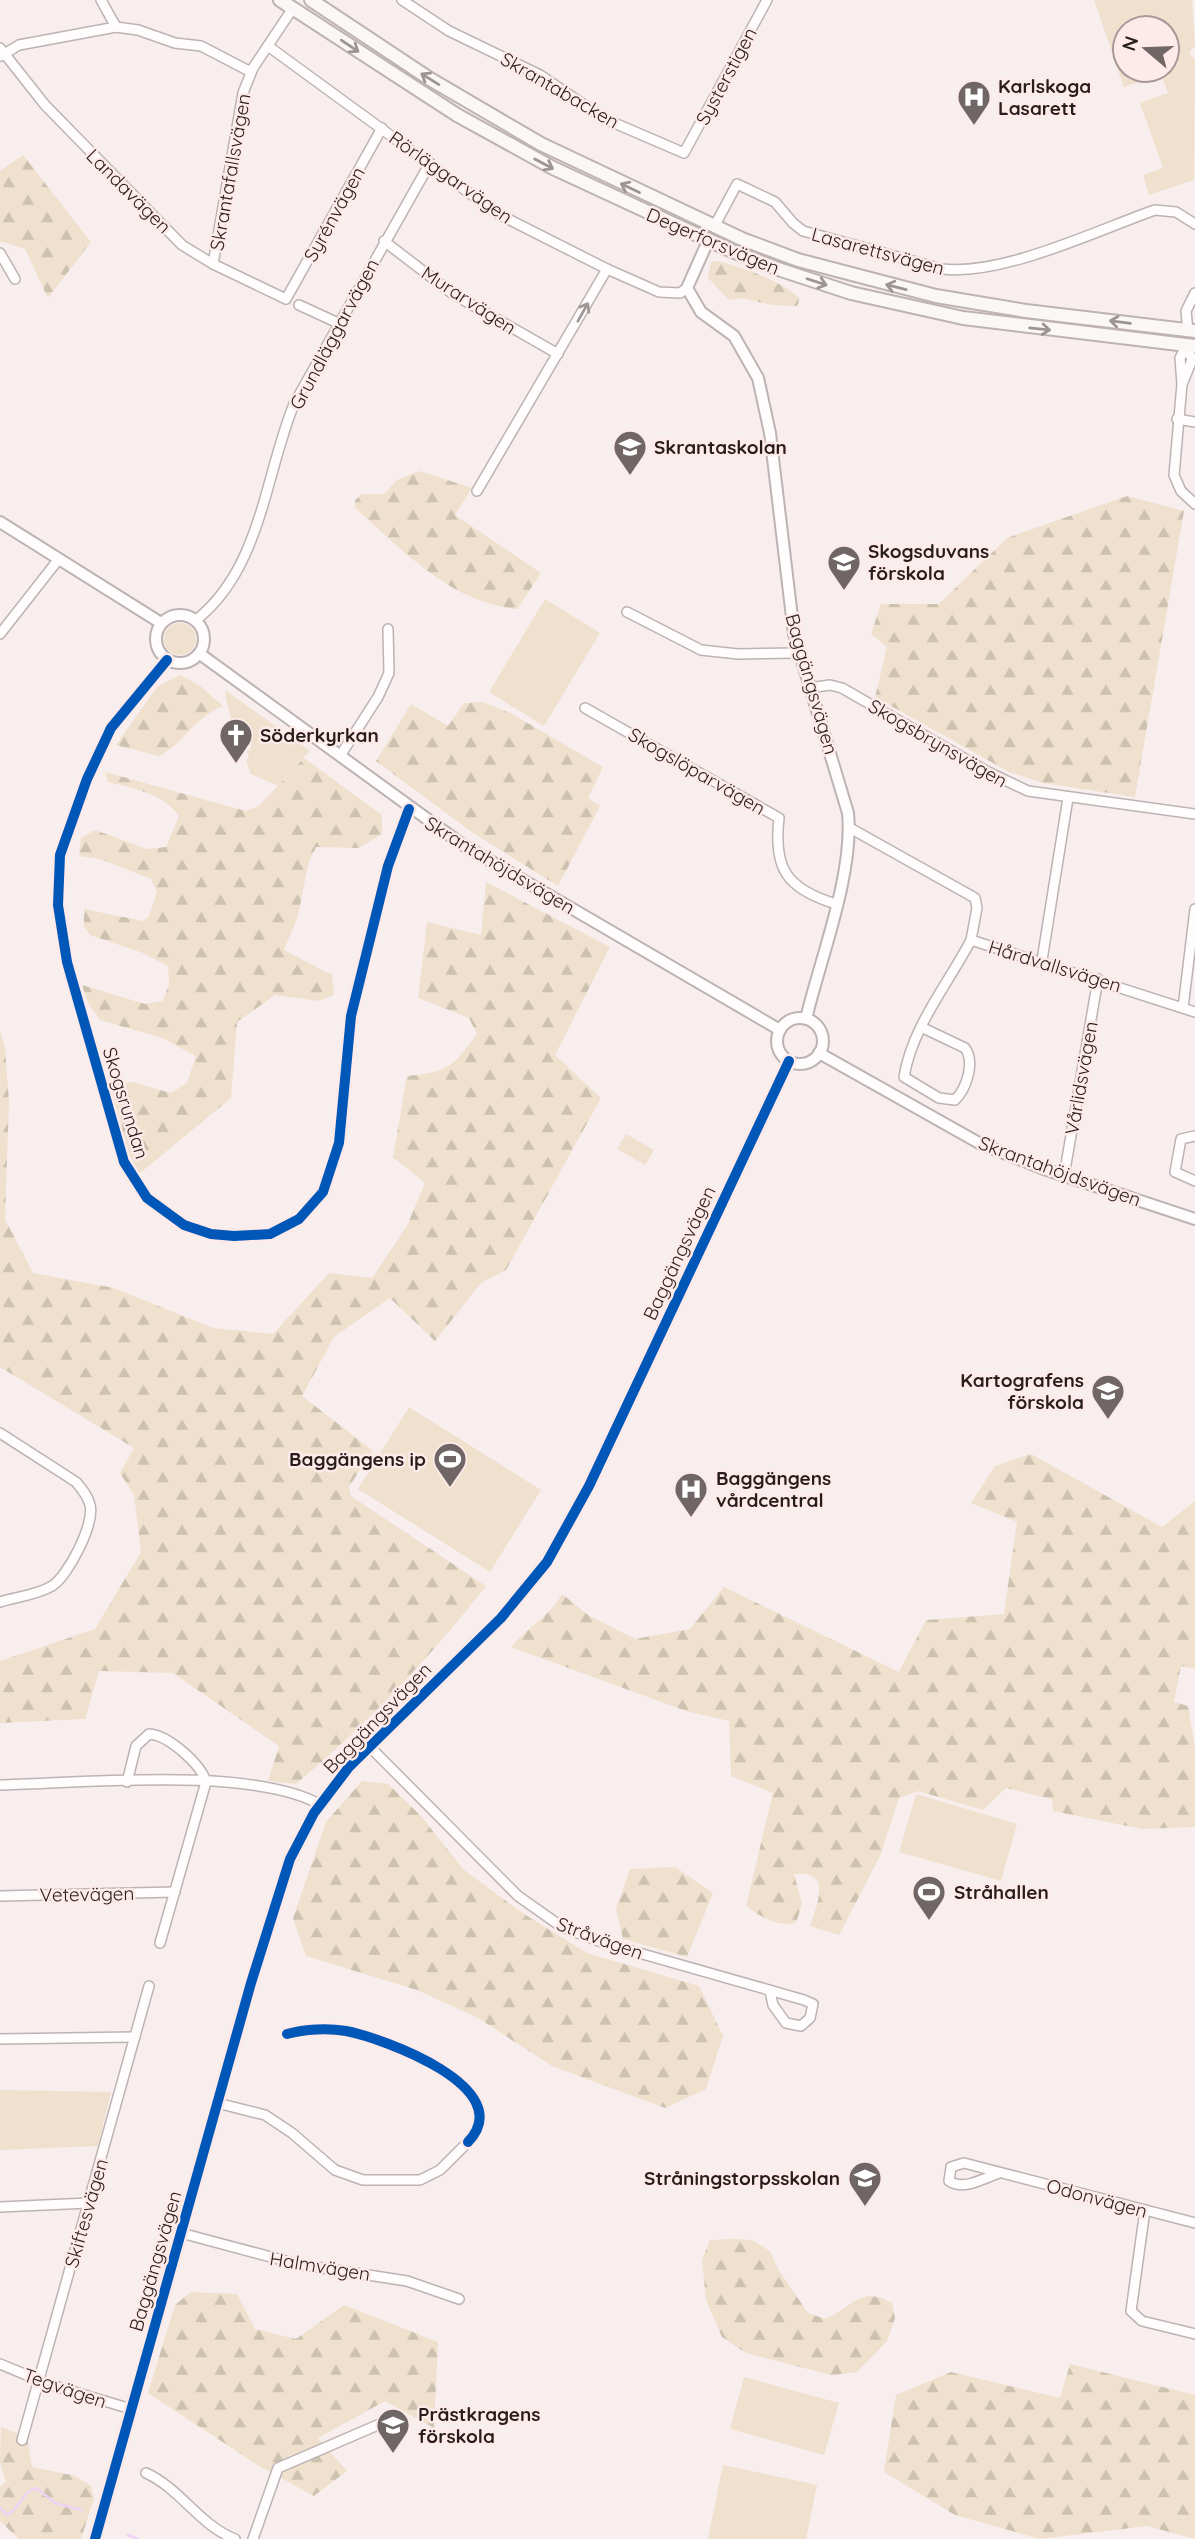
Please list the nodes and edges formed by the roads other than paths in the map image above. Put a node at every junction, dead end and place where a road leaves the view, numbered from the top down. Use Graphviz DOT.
graph roads {
  1 [pos="101,0"];
  2 [pos="280,0"];
  3 [pos="311,0"];
  4 [pos="402,0"];
  5 [pos="766,0"];
  6 [pos="295,4"];
  7 [pos="116,27"];
  8 [pos="268,46"];
  9 [pos="1,53"];
  10 [pos="251,72"];
  11 [pos="382,128"];
  12 [pos="685,152"];
  13 [pos="429,163"];
  14 [pos="1195,225"];
  15 [pos="714,227"];
  16 [pos="384,241"];
  17 [pos="708,241"];
  18 [pos="0,253"];
  19 [pos="213,264"];
  20 [pos="607,269"];
  21 [pos="15,279"];
  22 [pos="687,288"];
  23 [pos="1195,293"];
  24 [pos="286,299"];
  25 [pos="299,305"];
  26 [pos="1195,317"];
  27 [pos="338,323"];
  28 [pos="1191,331"];
  29 [pos="1191,346"];
  30 [pos="558,354"];
  31 [pos="1177,419"];
  32 [pos="1195,422"];
  33 [pos="477,491"];
  34 [pos="1195,504"];
  35 [pos="0,522"];
  36 [pos="58,560"];
  37 [pos="627,612"];
  38 [pos="195,620"];
  39 [pos="161,623"];
  40 [pos="388,629"];
  41 [pos="0,634"];
  42 [pos="799,653"];
  43 [pos="200,654"];
  44 [pos="167,660"];
  45 [pos="809,688"];
  46 [pos="585,708"];
  47 [pos="340,756"];
  48 [pos="1069,798"];
  49 [pos="409,809"];
  50 [pos="1195,814"];
  51 [pos="850,828"];
  52 [pos="835,904"];
  53 [pos="1195,909"];
  54 [pos="971,940"];
  55 [pos="1042,960"];
  56 [pos="1098,979"];
  57 [pos="1183,1008"];
  58 [pos="1195,1012"];
  59 [pos="806,1019"];
  60 [pos="921,1027"];
  61 [pos="780,1030"];
  62 [pos="819,1053"];
  63 [pos="789,1061"];
  64 [pos="1195,1136"];
  65 [pos="1064,1176"];
  66 [pos="1195,1181"];
  67 [pos="1195,1219"];
  68 [pos="0,1433"];
  69 [pos="0,1602"];
  70 [pos="370,1747"];
  71 [pos="127,1782"];
  72 [pos="206,1782"];
  73 [pos="0,1785"];
  74 [pos="321,1805"];
  75 [pos="174,1892"];
  76 [pos="0,1896"];
  77 [pos="160,1943"];
  78 [pos="149,1986"];
  79 [pos="770,1991"];
  80 [pos="135,2037"];
  81 [pos="0,2039"];
  82 [pos="217,2103"];
  83 [pos="468,2142"];
  84 [pos="999,2173"];
  85 [pos="89,2203"];
  86 [pos="0,2207"];
  87 [pos="1144,2210"];
  88 [pos="1195,2223"];
  89 [pos="181,2233"];
  90 [pos="460,2298"];
  91 [pos="1195,2334"];
  92 [pos="0,2364"];
  93 [pos="39,2381"];
  94 [pos="131,2409"];
  95 [pos="380,2424"];
  96 [pos="22,2440"];
  97 [pos="146,2473"];
  98 [pos="95,2539"];
  99 [pos="235,2539"];
  100 [pos="253,2539"];
  1 -- 7 [label="street"];
  2 -- 6 [label="main road, Degerforsvägen"];
  15 -- 3 [label="main road, Degerforsvägen, one-way"];
  4 -- 12 [label="street, Skrantabacken"];
  5 -- 12 [label="street, Systerstigen"];
  6 -- 8 [label="street, Skrantafallsvägen"];
  6 -- 17 [label="main road, Degerforsvägen, one-way"];
  7 -- 9 [label="street"];
  7 -- 10 [label="street"];
  8 -- 10 [label="street, Skrantafallsvägen"];
  8 -- 11 [label="street, Rörläggarvägen"];
  9 -- 19 [label="street, Landavägen"];
  10 -- 19 [label="street, Skrantafallsvägen"];
  11 -- 13 [label="street, Rörläggarvägen"];
  11 -- 24 [label="street, Syrénvägen"];
  13 -- 16 [label="street, Grundläggarvägen"];
  13 -- 20 [label="street, Rörläggarvägen"];
  14 -- 15 [label="street, Lasarettsvägen"];
  15 -- 17 [label="main road"];
  28 -- 15 [label="main road, Degerforsvägen, one-way"];
  16 -- 27 [label="street, Grundläggarvägen"];
  16 -- 30 [label="street, Murarvägen"];
  17 -- 22 [label="street"];
  17 -- 29 [label="main road, Degerforsvägen, one-way"];
  18 -- 21 [label="street"];
  19 -- 24 [label="street, Landavägen"];
  20 -- 22 [label="street, Rörläggarvägen"];
  30 -- 20 [label="street, one-way"];
  22 -- 42 [label="street, Baggängsvägen"];
  23 -- 28 [label="street"];
  25 -- 27 [label="street"];
  26 -- 28 [label="street"];
  27 -- 38 [label="street, Grundläggarvägen"];
  28 -- 29 [label="main road"];
  29 -- 31 [label="street"];
  30 -- 33 [label="street"];
  31 -- 32 [label="street"];
  31 -- 34 [label="street"];
  35 -- 36 [label="street"];
  36 -- 39 [label="street"];
  36 -- 41 [label="street"];
  37 -- 42 [label="street"];
  38 -- 39 [label="street"];
  38 -- 43 [label="street"];
  39 -- 44 [label="street"];
  40 -- 47 [label="street"];
  42 -- 45 [label="street, Baggängsvägen"];
  43 -- 44 [label="street"];
  43 -- 47 [label="street, Skrantahöjdsvägen"];
  44 -- 49 [label="street, Skogsrundan"];
  45 -- 48 [label="street, Skogsbrynsvägen"];
  45 -- 51 [label="street, Baggängsvägen"];
  46 -- 52 [label="street, Skogslöparvägen"];
  47 -- 49 [label="street, Skrantahöjdsvägen"];
  48 -- 50 [label="street, Skogsbrynsvägen"];
  48 -- 55 [label="street"];
  49 -- 61 [label="street, Skrantahöjdsvägen"];
  51 -- 52 [label="street, Baggängsvägen"];
  51 -- 54 [label="street, Hårdvallsvägen"];
  52 -- 59 [label="street, Baggängsvägen"];
  53 -- 57 [label="street"];
  54 -- 55 [label="street, Hårdvallsvägen"];
  54 -- 60 [label="street"];
  55 -- 56 [label="street, Hårdvallsvägen"];
  56 -- 57 [label="street, Hårdvallsvägen"];
  56 -- 65 [label="street, Vårlidsvägen"];
  57 -- 58 [label="street, Hårdvallsvägen"];
  59 -- 61 [label="street"];
  59 -- 62 [label="street"];
  60 -- 60 [label="street"];
  61 -- 63 [label="street"];
  62 -- 63 [label="street"];
  62 -- 65 [label="street, Skrantahöjdsvägen"];
  63 -- 70 [label="street, Baggängsvägen"];
  64 -- 66 [label="street"];
  65 -- 67 [label="street, Skrantahöjdsvägen"];
  68 -- 69 [label="street"];
  70 -- 74 [label="street, Baggängsvägen"];
  70 -- 79 [label="street, Stråvägen"];
  71 -- 72 [label="street"];
  71 -- 72 [label="street"];
  71 -- 73 [label="street"];
  72 -- 74 [label="street"];
  72 -- 75 [label="street"];
  74 -- 82 [label="street, Baggängsvägen"];
  75 -- 76 [label="street, Vetevägen"];
  75 -- 77 [label="street"];
  78 -- 80 [label="street, Skiftesvägen"];
  79 -- 79 [label="street, Stråvägen"];
  80 -- 81 [label="street"];
  80 -- 85 [label="street, Skiftesvägen"];
  82 -- 83 [label="street"];
  82 -- 89 [label="street, Baggängsvägen"];
  84 -- 84 [label="street, Odonvägen"];
  84 -- 87 [label="street, Odonvägen"];
  85 -- 86 [label="street"];
  85 -- 93 [label="street, Skiftesvägen"];
  87 -- 88 [label="street, Odonvägen"];
  87 -- 91 [label="street"];
  89 -- 90 [label="street, Halmvägen"];
  89 -- 94 [label="street, Baggängsvägen"];
  92 -- 93 [label="street, Tegvägen"];
  93 -- 94 [label="street, Tegvägen"];
  93 -- 96 [label="street, Skiftesvägen"];
  94 -- 98 [label="street, Baggängsvägen"];
  95 -- 100 [label="street"];
  97 -- 99 [label="street"];
}
